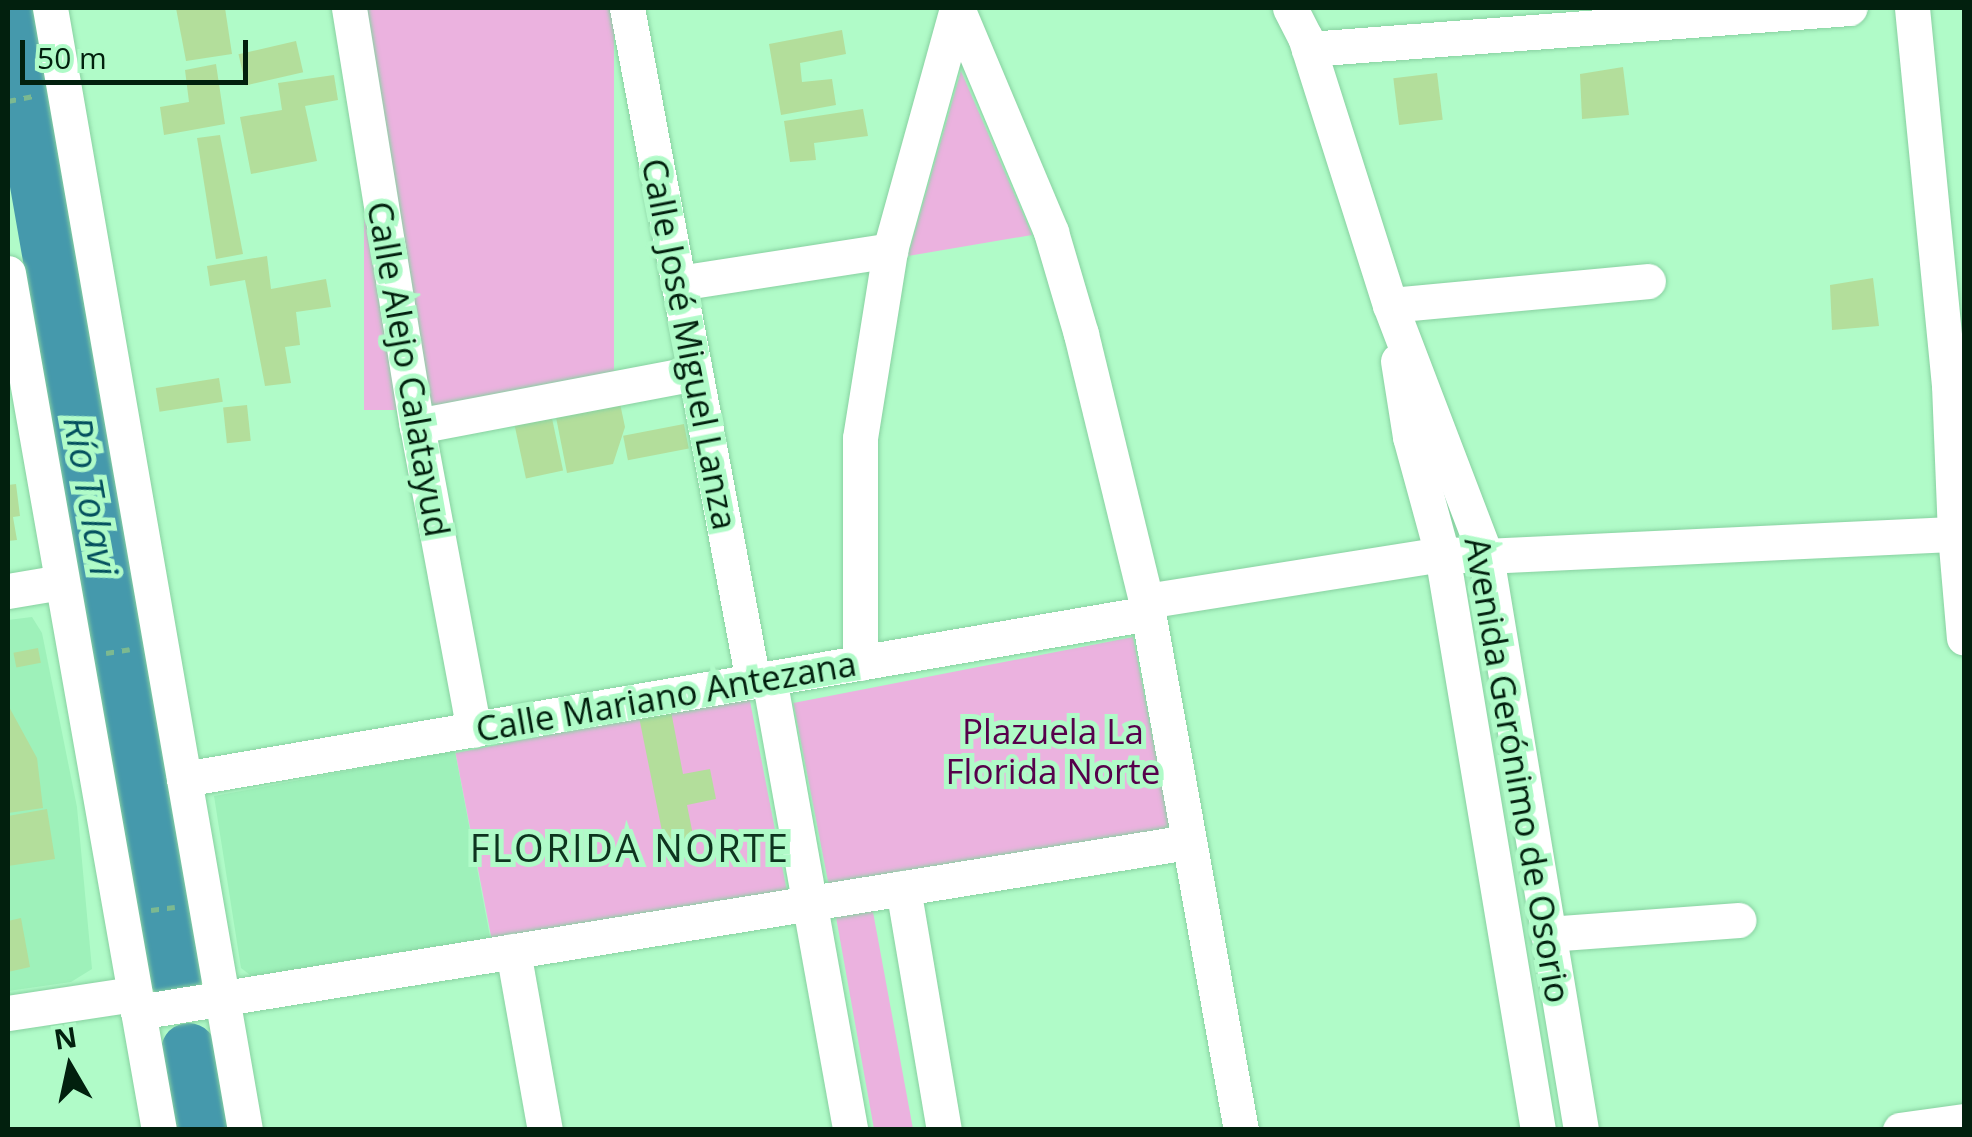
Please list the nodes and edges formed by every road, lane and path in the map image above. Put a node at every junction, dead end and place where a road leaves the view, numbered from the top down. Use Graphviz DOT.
graph roads {
  1 [pos="50,8"];
  2 [pos="349,8"];
  3 [pos="627,8"];
  4 [pos="957,8"];
  5 [pos="1290,8"];
  6 [pos="1847,8"];
  7 [pos="1912,8"];
  8 [pos="1655,15"];
  9 [pos="1308,48"];
  10 [pos="35,96"];
  11 [pos="9,101"];
  12 [pos="890,250"];
  13 [pos="8,280"];
  14 [pos="1648,281"];
  15 [pos="678,283"];
  16 [pos="1390,306"];
  17 [pos="695,373"];
  18 [pos="1957,385"];
  19 [pos="417,426"];
  20 [pos="1954,534"];
  21 [pos="1442,554"];
  22 [pos="1486,556"];
  23 [pos="61,582"];
  24 [pos="8,591"];
  25 [pos="1148,607"];
  26 [pos="1964,638"];
  27 [pos="133,648"];
  28 [pos="108,652"];
  29 [pos="860,663"];
  30 [pos="761,680"];
  31 [pos="474,730"];
  32 [pos="184,780"];
  33 [pos="1188,842"];
  34 [pos="903,888"];
  35 [pos="809,903"];
  36 [pos="176,906"];
  37 [pos="151,910"];
  38 [pos="1738,920"];
  39 [pos="1548,934"];
  40 [pos="513,951"];
  41 [pos="222,998"];
  42 [pos="136,1003"];
  43 [pos="8,1014"];
  44 [pos="1964,1121"];
  45 [pos="159,1130"];
  46 [pos="245,1130"];
  47 [pos="544,1130"];
  48 [pos="850,1130"];
  49 [pos="944,1130"];
  50 [pos="1241,1130"];
  51 [pos="1538,1130"];
  52 [pos="1581,1130"];
  53 [pos="1900,1130"];
  1 -- 32 [label="street"];
  2 -- 19 [label="street, Calle Alejo Calatayud"];
  3 -- 15 [label="street, Calle José Miguel Lanza"];
  4 -- 12 [label="street"];
  4 -- 25 [label="street"];
  5 -- 9 [label="street, Avenida Gerónimo de Osorio"];
  6 -- 8 [label="street"];
  7 -- 18 [label="street"];
  8 -- 9 [label="street"];
  9 -- 16 [label="street, Avenida Gerónimo de Osorio"];
  10 -- 11 [label="path"];
  12 -- 15 [label="street"];
  12 -- 29 [label="street"];
  13 -- 23 [label="street"];
  14 -- 16 [label="street"];
  15 -- 17 [label="street, Calle José Miguel Lanza"];
  16 -- 21 [label="street, Avenida Gerónimo de Osorio"];
  16 -- 22 [label="street, Avenida Gerónimo de Osorio"];
  17 -- 19 [label="street"];
  17 -- 30 [label="street, Calle José Miguel Lanza"];
  18 -- 20 [label="street"];
  19 -- 31 [label="street, Calle Alejo Calatayud"];
  20 -- 22 [label="street, Calle Mariano Antezana"];
  20 -- 26 [label="street"];
  21 -- 22 [label="street, Calle Mariano Antezana"];
  21 -- 25 [label="street, Calle Mariano Antezana"];
  21 -- 51 [label="street, Avenida Gerónimo de Osorio"];
  22 -- 39 [label="street, Avenida Gerónimo de Osorio"];
  23 -- 24 [label="street"];
  23 -- 42 [label="street"];
  25 -- 29 [label="street, Calle Mariano Antezana"];
  25 -- 33 [label="street"];
  27 -- 28 [label="path"];
  29 -- 30 [label="street, Calle Mariano Antezana"];
  30 -- 31 [label="street, Calle Mariano Antezana"];
  30 -- 35 [label="street, Calle José Miguel Lanza"];
  31 -- 32 [label="street, Calle Mariano Antezana"];
  32 -- 41 [label="street"];
  33 -- 34 [label="street"];
  33 -- 50 [label="street"];
  34 -- 35 [label="street"];
  34 -- 49 [label="street"];
  35 -- 40 [label="street"];
  35 -- 48 [label="street, Calle José Miguel Lanza"];
  36 -- 37 [label="path"];
  38 -- 39 [label="street"];
  39 -- 52 [label="street, Avenida Gerónimo de Osorio"];
  40 -- 41 [label="street"];
  40 -- 47 [label="street"];
  41 -- 42 [label="street"];
  41 -- 46 [label="street"];
  42 -- 43 [label="street"];
  42 -- 45 [label="street"];
  44 -- 53 [label="street"];
}
